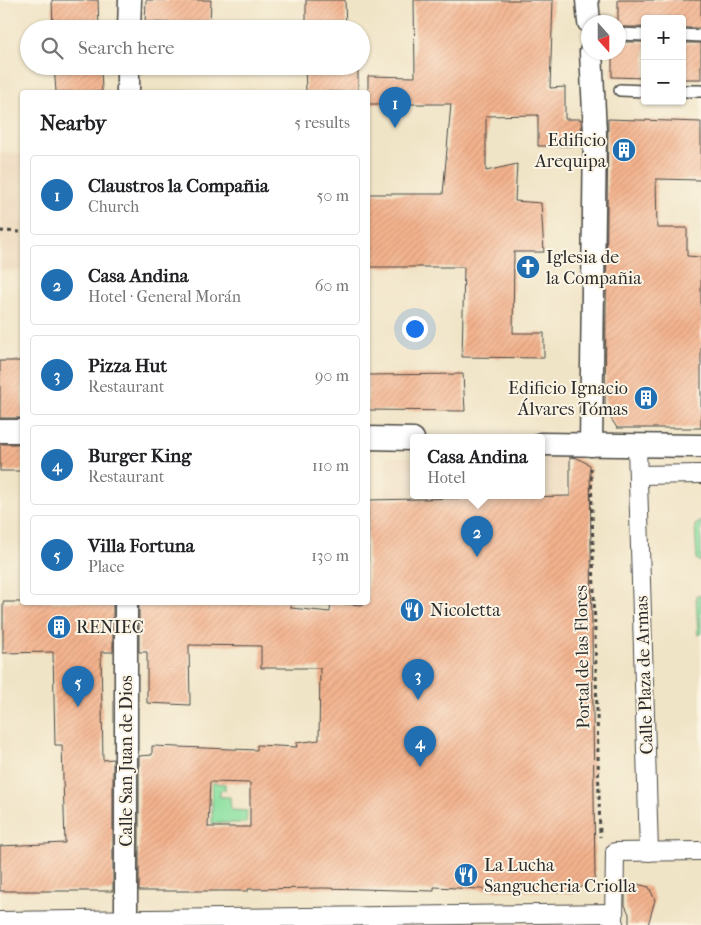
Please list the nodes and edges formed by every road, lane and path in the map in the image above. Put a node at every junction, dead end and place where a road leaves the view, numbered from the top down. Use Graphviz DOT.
graph roads {
  1 [pos="130,0"];
  2 [pos="587,0"];
  3 [pos="588,15"];
  4 [pos="129,20"];
  5 [pos="626,34"];
  6 [pos="641,35"];
  7 [pos="686,35"];
  8 [pos="701,36"];
  9 [pos="591,60"];
  10 [pos="128,75"];
  11 [pos="128,90"];
  12 [pos="620,90"];
  13 [pos="641,91"];
  14 [pos="686,91"];
  15 [pos="701,91"];
  16 [pos="0,231"];
  17 [pos="20,232"];
  18 [pos="0,432"];
  19 [pos="20,432"];
  20 [pos="370,438"];
  21 [pos="410,439"];
  22 [pos="545,444"];
  23 [pos="591,445"];
  24 [pos="637,446"];
  25 [pos="701,446"];
  26 [pos="701,474"];
  27 [pos="638,475"];
  28 [pos="126,605"];
  29 [pos="615,852"];
  30 [pos="649,852"];
  31 [pos="701,852"];
  32 [pos="614,919"];
  33 [pos="0,921"];
  34 [pos="126,922"];
  1 -- 4 [label="street"];
  2 -- 3 [label="street"];
  5 -- 6 [label="lane"];
  7 -- 8 [label="lane"];
  9 -- 23 [label="street"];
  10 -- 11 [label="street"];
  12 -- 13 [label="lane"];
  14 -- 15 [label="lane"];
  16 -- 17 [label="path"];
  18 -- 19 [label="street"];
  20 -- 21 [label="street"];
  22 -- 23 [label="street"];
  23 -- 24 [label="street"];
  23 -- 29 [label="path, Portal de las Flores"];
  24 -- 25 [label="street"];
  24 -- 27 [label="street, Calle Plaza de Armas"];
  26 -- 27 [label="street"];
  27 -- 30 [label="street, Calle Plaza de Armas"];
  28 -- 34 [label="street, Calle San Juan de Dios"];
  29 -- 30 [label="street"];
  29 -- 32 [label="street"];
  30 -- 31 [label="street"];
  32 -- 34 [label="street"];
  33 -- 34 [label="street"];
}
